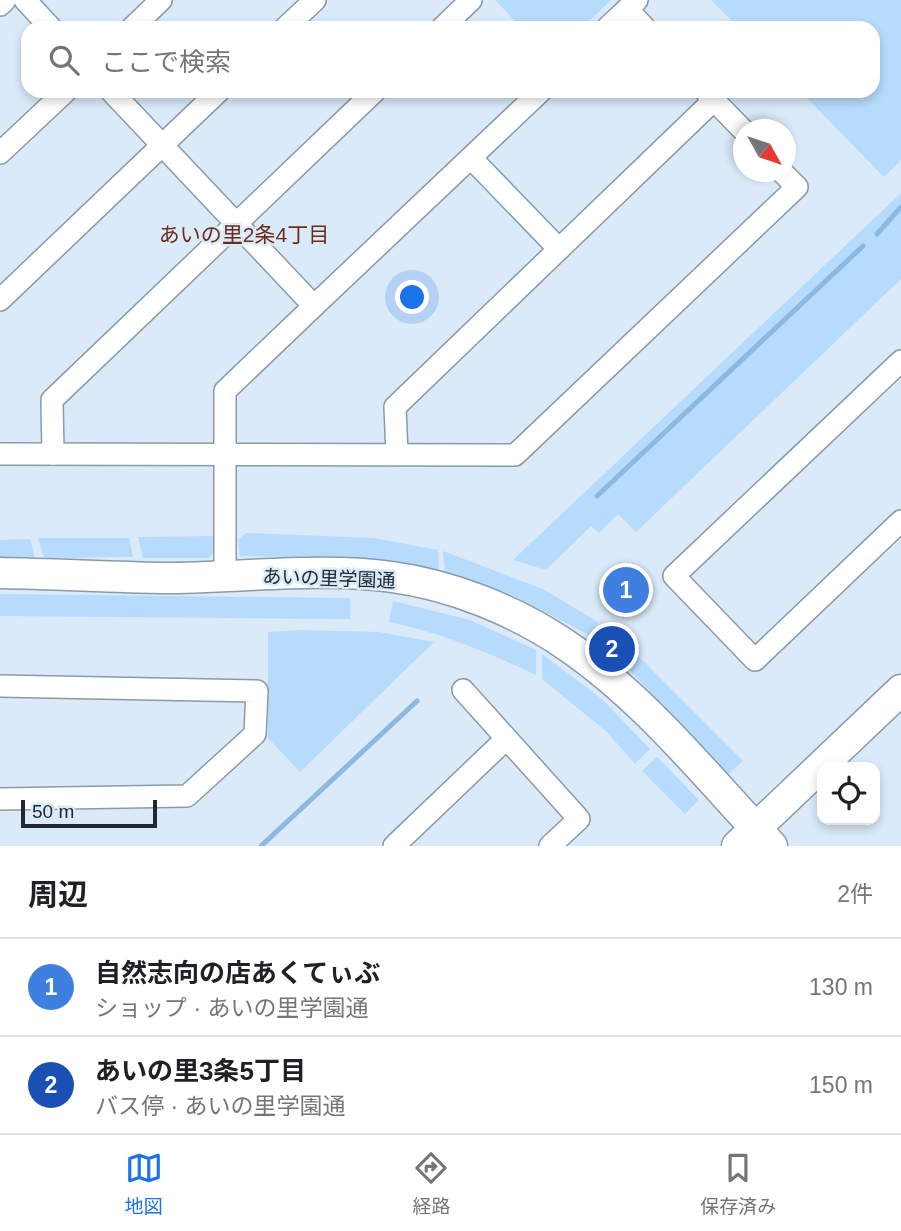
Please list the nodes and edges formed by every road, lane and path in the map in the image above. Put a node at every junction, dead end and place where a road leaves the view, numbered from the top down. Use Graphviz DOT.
graph roads {
  1 [pos="5,0"];
  2 [pos="25,0"];
  3 [pos="161,0"];
  4 [pos="315,0"];
  5 [pos="471,0"];
  6 [pos="0,5"];
  7 [pos="632,5"];
  8 [pos="44,21"];
  9 [pos="139,21"];
  10 [pos="292,21"];
  11 [pos="449,21"];
  12 [pos="615,21"];
  13 [pos="641,21"];
  14 [pos="58,98"];
  15 [pos="117,98"];
  16 [pos="211,98"];
  17 [pos="368,98"];
  18 [pos="534,98"];
  19 [pos="708,98"];
  20 [pos="712,98"];
  21 [pos="733,120"];
  22 [pos="161,145"];
  23 [pos="0,153"];
  24 [pos="471,158"];
  25 [pos="792,182"];
  26 [pos="235,223"];
  27 [pos="559,250"];
  28 [pos="0,300"];
  29 [pos="314,306"];
  30 [pos="901,361"];
  31 [pos="0,454"];
  32 [pos="53,454"];
  33 [pos="226,454"];
  34 [pos="397,454"];
  35 [pos="901,521"];
  36 [pos="0,573"];
  37 [pos="225,576"];
  38 [pos="0,687"];
  39 [pos="463,690"];
  40 [pos="901,690"];
  41 [pos="506,739"];
  42 [pos="0,799"];
  43 [pos="754,840"];
  44 [pos="394,846"];
  45 [pos="550,846"];
  1 -- 6 [label="street"];
  2 -- 8 [label="street"];
  3 -- 9 [label="street"];
  4 -- 10 [label="street"];
  5 -- 11 [label="street"];
  7 -- 12 [label="street"];
  7 -- 13 [label="street"];
  14 -- 23 [label="street"];
  15 -- 22 [label="street"];
  16 -- 22 [label="street"];
  17 -- 26 [label="street"];
  18 -- 24 [label="street"];
  19 -- 27 [label="street"];
  20 -- 21 [label="street"];
  22 -- 26 [label="street"];
  22 -- 28 [label="street"];
  24 -- 27 [label="street"];
  24 -- 29 [label="street"];
  25 -- 34 [label="street"];
  26 -- 29 [label="street"];
  26 -- 32 [label="street"];
  27 -- 34 [label="street"];
  29 -- 33 [label="street"];
  30 -- 35 [label="street"];
  31 -- 32 [label="street"];
  32 -- 33 [label="street"];
  33 -- 34 [label="street"];
  33 -- 37 [label="street"];
  36 -- 37 [label="street, あいの里学園通"];
  37 -- 43 [label="street, あいの里学園通"];
  38 -- 42 [label="street"];
  39 -- 41 [label="street"];
  40 -- 43 [label="street"];
  41 -- 44 [label="street"];
  41 -- 45 [label="street"];
}
